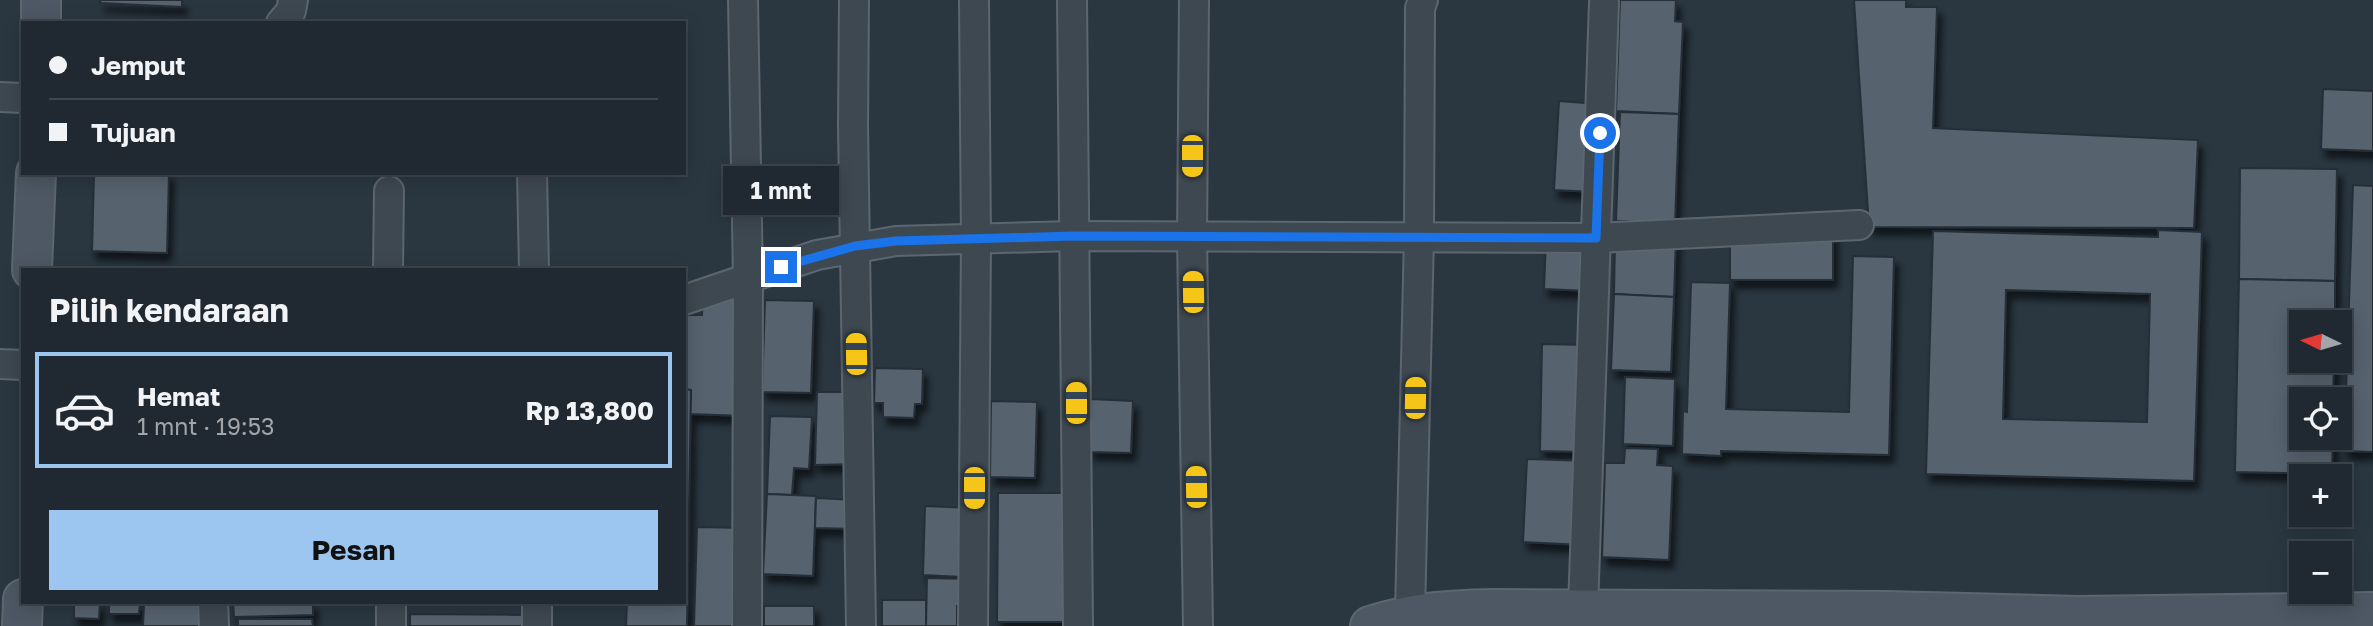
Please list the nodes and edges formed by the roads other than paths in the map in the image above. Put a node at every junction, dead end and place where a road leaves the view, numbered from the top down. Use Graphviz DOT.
graph roads {
  1 [pos="41,0"];
  2 [pos="743,0"];
  3 [pos="854,0"];
  4 [pos="974,0"];
  5 [pos="1072,0"];
  6 [pos="1194,0"];
  7 [pos="1604,3"];
  8 [pos="1421,4"];
  9 [pos="41,21"];
  10 [pos="0,97"];
  11 [pos="21,98"];
  12 [pos="36,175"];
  13 [pos="532,175"];
  14 [pos="389,191"];
  15 [pos="1859,225"];
  16 [pos="1074,236"];
  17 [pos="1419,236"];
  18 [pos="1192,237"];
  19 [pos="1596,238"];
  20 [pos="976,240"];
  21 [pos="855,246"];
  22 [pos="32,268"];
  23 [pos="388,268"];
  24 [pos="534,268"];
  25 [pos="748,279"];
  26 [pos="686,299"];
  27 [pos="0,364"];
  28 [pos="21,365"];
  29 [pos="23,604"];
  30 [pos="213,604"];
  31 [pos="391,604"];
  32 [pos="537,604"];
  33 [pos="1583,610"];
  34 [pos="2373,611"];
  35 [pos="1410,613"];
  36 [pos="1888,618"];
  37 [pos="2286,620"];
  38 [pos="2078,621"];
  39 [pos="22,626"];
  40 [pos="215,626"];
  41 [pos="391,626"];
  42 [pos="537,626"];
  43 [pos="747,626"];
  44 [pos="861,626"];
  45 [pos="973,626"];
  46 [pos="1078,626"];
  47 [pos="1198,626"];
  48 [pos="1370,626"];
  1 -- 9 [label="main road"];
  2 -- 25 [label="street"];
  3 -- 21 [label="street"];
  4 -- 20 [label="street"];
  5 -- 16 [label="street"];
  6 -- 18 [label="street"];
  7 -- 19 [label="street"];
  8 -- 17 [label="street"];
  10 -- 11 [label="street"];
  12 -- 22 [label="main road"];
  13 -- 24 [label="street"];
  14 -- 23 [label="street"];
  15 -- 19 [label="street"];
  16 -- 18 [label="street"];
  16 -- 20 [label="street"];
  16 -- 46 [label="street"];
  17 -- 18 [label="street"];
  17 -- 19 [label="street"];
  17 -- 35 [label="street"];
  18 -- 47 [label="street"];
  19 -- 33 [label="street"];
  20 -- 21 [label="street"];
  20 -- 45 [label="street"];
  21 -- 25 [label="street"];
  21 -- 44 [label="street"];
  25 -- 26 [label="street"];
  25 -- 43 [label="street"];
  27 -- 28 [label="street"];
  29 -- 39 [label="main road"];
  30 -- 40 [label="street"];
  31 -- 41 [label="street"];
  32 -- 42 [label="street"];
  33 -- 35 [label="main road"];
  33 -- 36 [label="main road"];
  34 -- 37 [label="main road"];
  35 -- 48 [label="main road"];
  36 -- 38 [label="main road"];
  37 -- 38 [label="main road"];
}
